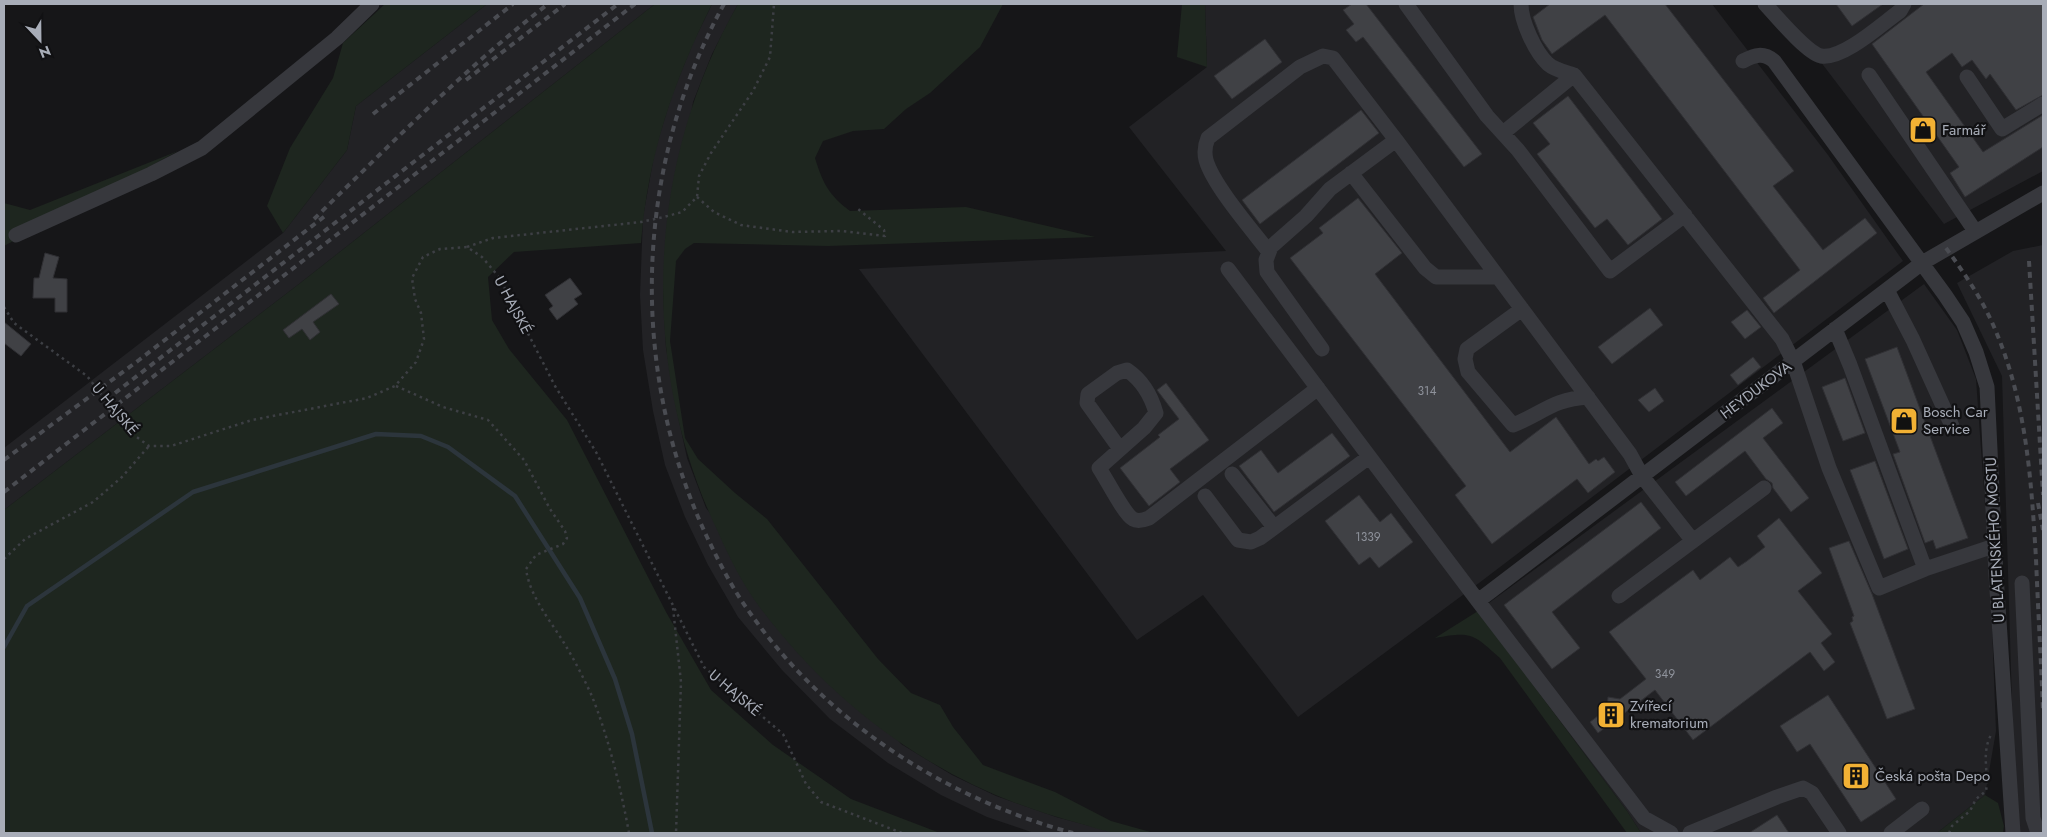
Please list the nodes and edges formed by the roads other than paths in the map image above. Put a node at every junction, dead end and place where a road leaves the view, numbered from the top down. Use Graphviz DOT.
graph roads {
  1 [pos="372,4"];
  2 [pos="1406,4"];
  3 [pos="1521,4"];
  4 [pos="1765,4"];
  5 [pos="1904,4"];
  6 [pos="1743,60"];
  7 [pos="1574,75"];
  8 [pos="1869,75"];
  9 [pos="1966,77"];
  10 [pos="2043,104"];
  11 [pos="1503,133"];
  12 [pos="1396,140"];
  13 [pos="1351,173"];
  14 [pos="2043,193"];
  15 [pos="1685,215"];
  16 [pos="1975,231"];
  17 [pos="16,235"];
  18 [pos="1269,252"];
  19 [pos="1922,263"];
  20 [pos="1228,269"];
  21 [pos="1498,276"];
  22 [pos="1886,290"];
  23 [pos="1522,308"];
  24 [pos="1835,329"];
  25 [pos="1322,349"];
  26 [pos="1793,361"];
  27 [pos="1318,388"];
  28 [pos="1588,397"];
  29 [pos="1952,426"];
  30 [pos="1120,449"];
  31 [pos="1369,456"];
  32 [pos="1232,474"];
  33 [pos="1642,476"];
  34 [pos="1764,488"];
  35 [pos="1205,496"];
  36 [pos="1274,527"];
  37 [pos="1693,541"];
  38 [pos="1994,546"];
  39 [pos="1925,569"];
  40 [pos="2022,583"];
  41 [pos="1619,596"];
  42 [pos="1478,601"];
  43 [pos="1922,809"];
  44 [pos="1671,833"];
  45 [pos="1690,833"];
  46 [pos="1838,833"];
  47 [pos="1891,833"];
  48 [pos="2013,833"];
  49 [pos="2038,833"];
  1 -- 17 [label="street"];
  2 -- 11 [label="street"];
  3 -- 7 [label="street"];
  4 -- 5 [label="street"];
  6 -- 19 [label="street, U BLATENSKÉHO MOSTU"];
  7 -- 11 [label="street"];
  7 -- 15 [label="street"];
  8 -- 16 [label="street"];
  9 -- 10 [label="street"];
  11 -- 15 [label="street"];
  12 -- 13 [label="street"];
  12 -- 18 [label="street"];
  12 -- 21 [label="street"];
  13 -- 18 [label="street"];
  13 -- 21 [label="street"];
  14 -- 16 [label="street, HEYDUKOVA"];
  15 -- 26 [label="street"];
  16 -- 19 [label="street, HEYDUKOVA"];
  18 -- 25 [label="street"];
  19 -- 22 [label="street, HEYDUKOVA"];
  19 -- 38 [label="street, U BLATENSKÉHO MOSTU"];
  20 -- 27 [label="street"];
  21 -- 23 [label="street"];
  22 -- 24 [label="street, HEYDUKOVA"];
  22 -- 29 [label="street"];
  23 -- 28 [label="street"];
  23 -- 28 [label="street"];
  24 -- 26 [label="street, HEYDUKOVA"];
  24 -- 39 [label="street"];
  26 -- 33 [label="street, HEYDUKOVA"];
  26 -- 39 [label="street"];
  27 -- 30 [label="street"];
  27 -- 31 [label="street"];
  28 -- 33 [label="street"];
  30 -- 30 [label="street"];
  31 -- 36 [label="street"];
  31 -- 42 [label="street"];
  32 -- 36 [label="street"];
  33 -- 37 [label="street"];
  33 -- 42 [label="street, HEYDUKOVA"];
  34 -- 37 [label="street"];
  35 -- 36 [label="street"];
  37 -- 41 [label="street"];
  38 -- 39 [label="street"];
  38 -- 48 [label="street, U BLATENSKÉHO MOSTU"];
  40 -- 49 [label="street"];
  42 -- 44 [label="street"];
  43 -- 47 [label="street"];
  45 -- 46 [label="street"];
}
